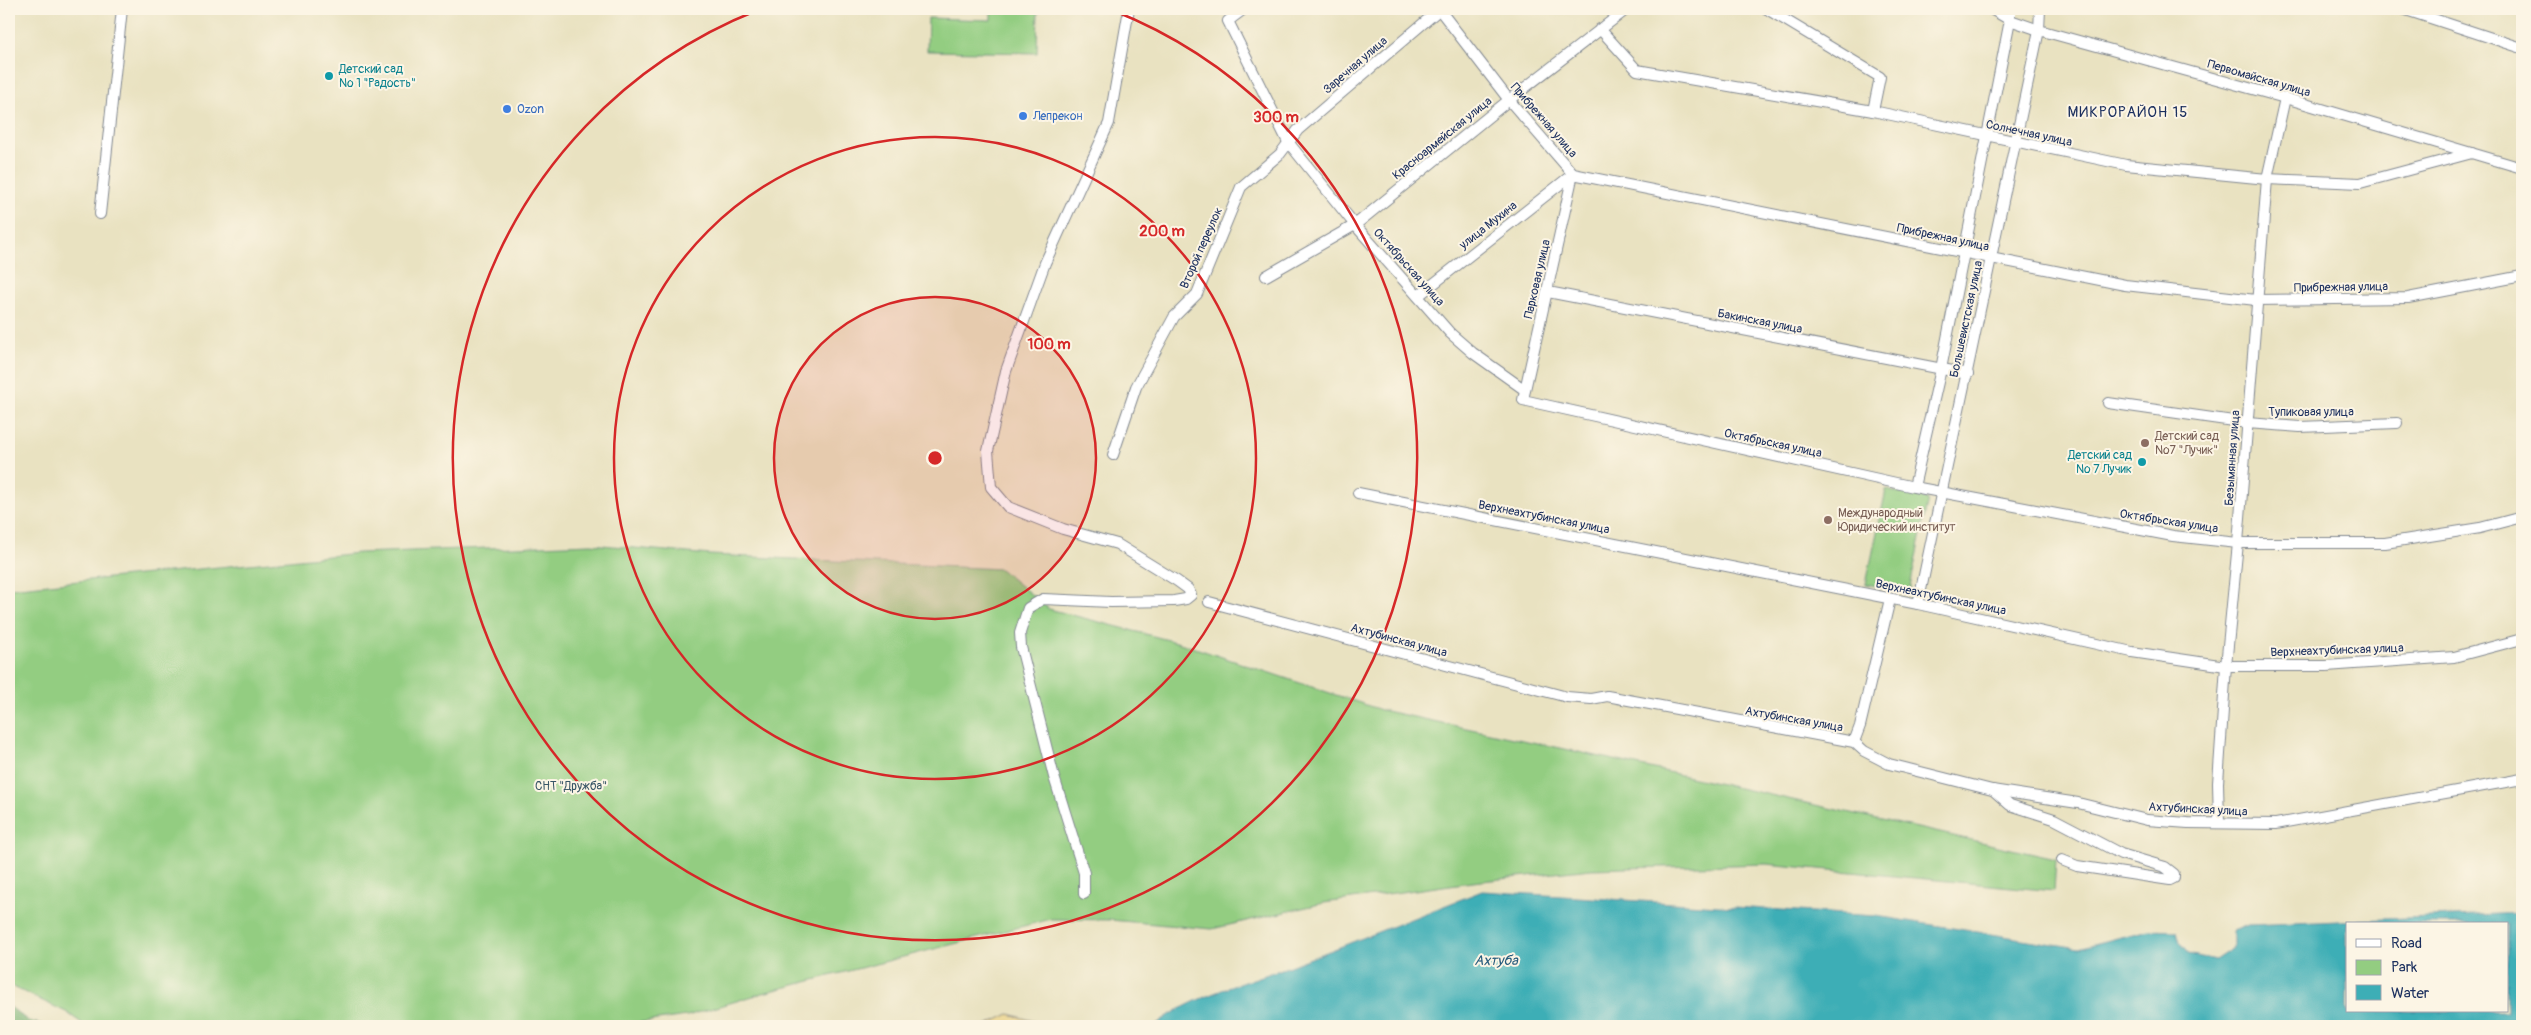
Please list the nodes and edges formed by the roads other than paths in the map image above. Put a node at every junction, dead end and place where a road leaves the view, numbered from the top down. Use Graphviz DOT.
graph roads {
  1 [pos="122,9"];
  2 [pos="1129,9"];
  3 [pos="1244,9"];
  4 [pos="1439,9"];
  5 [pos="1627,9"];
  6 [pos="1766,9"];
  7 [pos="1991,9"];
  8 [pos="2010,9"];
  9 [pos="2040,9"];
  10 [pos="2403,9"];
  11 [pos="2010,20"];
  12 [pos="1600,29"];
  13 [pos="2039,30"];
  14 [pos="2522,48"];
  15 [pos="2285,98"];
  16 [pos="1509,100"];
  17 [pos="1873,111"];
  18 [pos="1987,137"];
  19 [pos="1288,142"];
  20 [pos="2015,143"];
  21 [pos="2472,153"];
  22 [pos="2522,168"];
  23 [pos="1573,174"];
  24 [pos="2267,179"];
  25 [pos="100,214"];
  26 [pos="1355,225"];
  27 [pos="1963,254"];
  28 [pos="1992,259"];
  29 [pos="1266,276"];
  30 [pos="2522,276"];
  31 [pos="1548,292"];
  32 [pos="1418,296"];
  33 [pos="2256,300"];
  34 [pos="1941,369"];
  35 [pos="1968,374"];
  36 [pos="1525,390"];
  37 [pos="2108,403"];
  38 [pos="2247,423"];
  39 [pos="2397,423"];
  40 [pos="1113,455"];
  41 [pos="1914,487"];
  42 [pos="1942,492"];
  43 [pos="1358,493"];
  44 [pos="2522,517"];
  45 [pos="2238,543"];
  46 [pos="1890,599"];
  47 [pos="1209,602"];
  48 [pos="1918,604"];
  49 [pos="2522,639"];
  50 [pos="2226,666"];
  51 [pos="1854,742"];
  52 [pos="2522,779"];
  53 [pos="1992,790"];
  54 [pos="2219,822"];
  55 [pos="2062,860"];
  56 [pos="1084,894"];
  1 -- 25 [label="street"];
  2 -- 56 [label="street"];
  3 -- 19 [label="street, Октябрьская улица"];
  4 -- 16 [label="street, Прибрежная улица"];
  4 -- 19 [label="street, Заречная улица"];
  5 -- 12 [label="street, Красноармейская улица"];
  6 -- 17 [label="street"];
  7 -- 11 [label="street, Первомайская улица"];
  8 -- 11 [label="street, Большевистская улица"];
  9 -- 13 [label="street, Большевистская улица"];
  10 -- 14 [label="street"];
  11 -- 13 [label="street, Первомайская улица"];
  11 -- 18 [label="street, Большевистская улица"];
  12 -- 16 [label="street, Красноармейская улица"];
  12 -- 17 [label="street, Солнечная улица"];
  13 -- 15 [label="street, Первомайская улица"];
  13 -- 20 [label="street, Большевистская улица"];
  15 -- 21 [label="street, Первомайская улица"];
  15 -- 24 [label="street, Безымянная улица"];
  16 -- 23 [label="street, Прибрежная улица"];
  16 -- 26 [label="street, Красноармейская улица"];
  17 -- 18 [label="street, Солнечная улица"];
  18 -- 20 [label="street, Солнечная улица"];
  18 -- 27 [label="street, Большевистская улица"];
  19 -- 26 [label="street, Октябрьская улица"];
  19 -- 40 [label="street, Второй переулок"];
  20 -- 24 [label="street, Солнечная улица"];
  20 -- 28 [label="street, Большевистская улица"];
  21 -- 22 [label="street, Первомайская улица"];
  21 -- 24 [label="street, Солнечная улица"];
  23 -- 27 [label="street, Прибрежная улица"];
  23 -- 31 [label="street, Парковая улица"];
  23 -- 32 [label="street, улица Мухина"];
  24 -- 33 [label="street, Безымянная улица"];
  26 -- 29 [label="street, Красноармейская улица"];
  26 -- 32 [label="street, Октябрьская улица"];
  27 -- 28 [label="street, Прибрежная улица"];
  27 -- 34 [label="street, Большевистская улица"];
  28 -- 33 [label="street, Прибрежная улица"];
  28 -- 35 [label="street, Большевистская улица"];
  30 -- 33 [label="street, Прибрежная улица"];
  31 -- 34 [label="street, Бакинская улица"];
  31 -- 36 [label="street, Парковая улица"];
  32 -- 36 [label="street, Октябрьская улица"];
  33 -- 38 [label="street, Безымянная улица"];
  34 -- 35 [label="street, Бакинская улица"];
  34 -- 41 [label="street, Большевистская улица"];
  35 -- 42 [label="street, Большевистская улица"];
  36 -- 41 [label="street, Октябрьская улица"];
  37 -- 38 [label="street, Тупиковая улица"];
  38 -- 39 [label="street, Тупиковая улица"];
  38 -- 45 [label="street, Безымянная улица"];
  41 -- 42 [label="street, Октябрьская улица"];
  42 -- 45 [label="street, Октябрьская улица"];
  42 -- 48 [label="street, Большевистская улица"];
  43 -- 46 [label="street, Верхнеахтубинская улица"];
  44 -- 45 [label="street, Октябрьская улица"];
  45 -- 50 [label="street, Безымянная улица"];
  46 -- 48 [label="street, Верхнеахтубинская улица"];
  46 -- 51 [label="street"];
  47 -- 51 [label="street, Ахтубинская улица"];
  48 -- 50 [label="street, Верхнеахтубинская улица"];
  49 -- 50 [label="street, Верхнеахтубинская улица"];
  50 -- 54 [label="street, Безымянная улица"];
  51 -- 53 [label="street, Ахтубинская улица"];
  52 -- 54 [label="street, Ахтубинская улица"];
  53 -- 54 [label="street, Ахтубинская улица"];
  53 -- 55 [label="street"];
}
